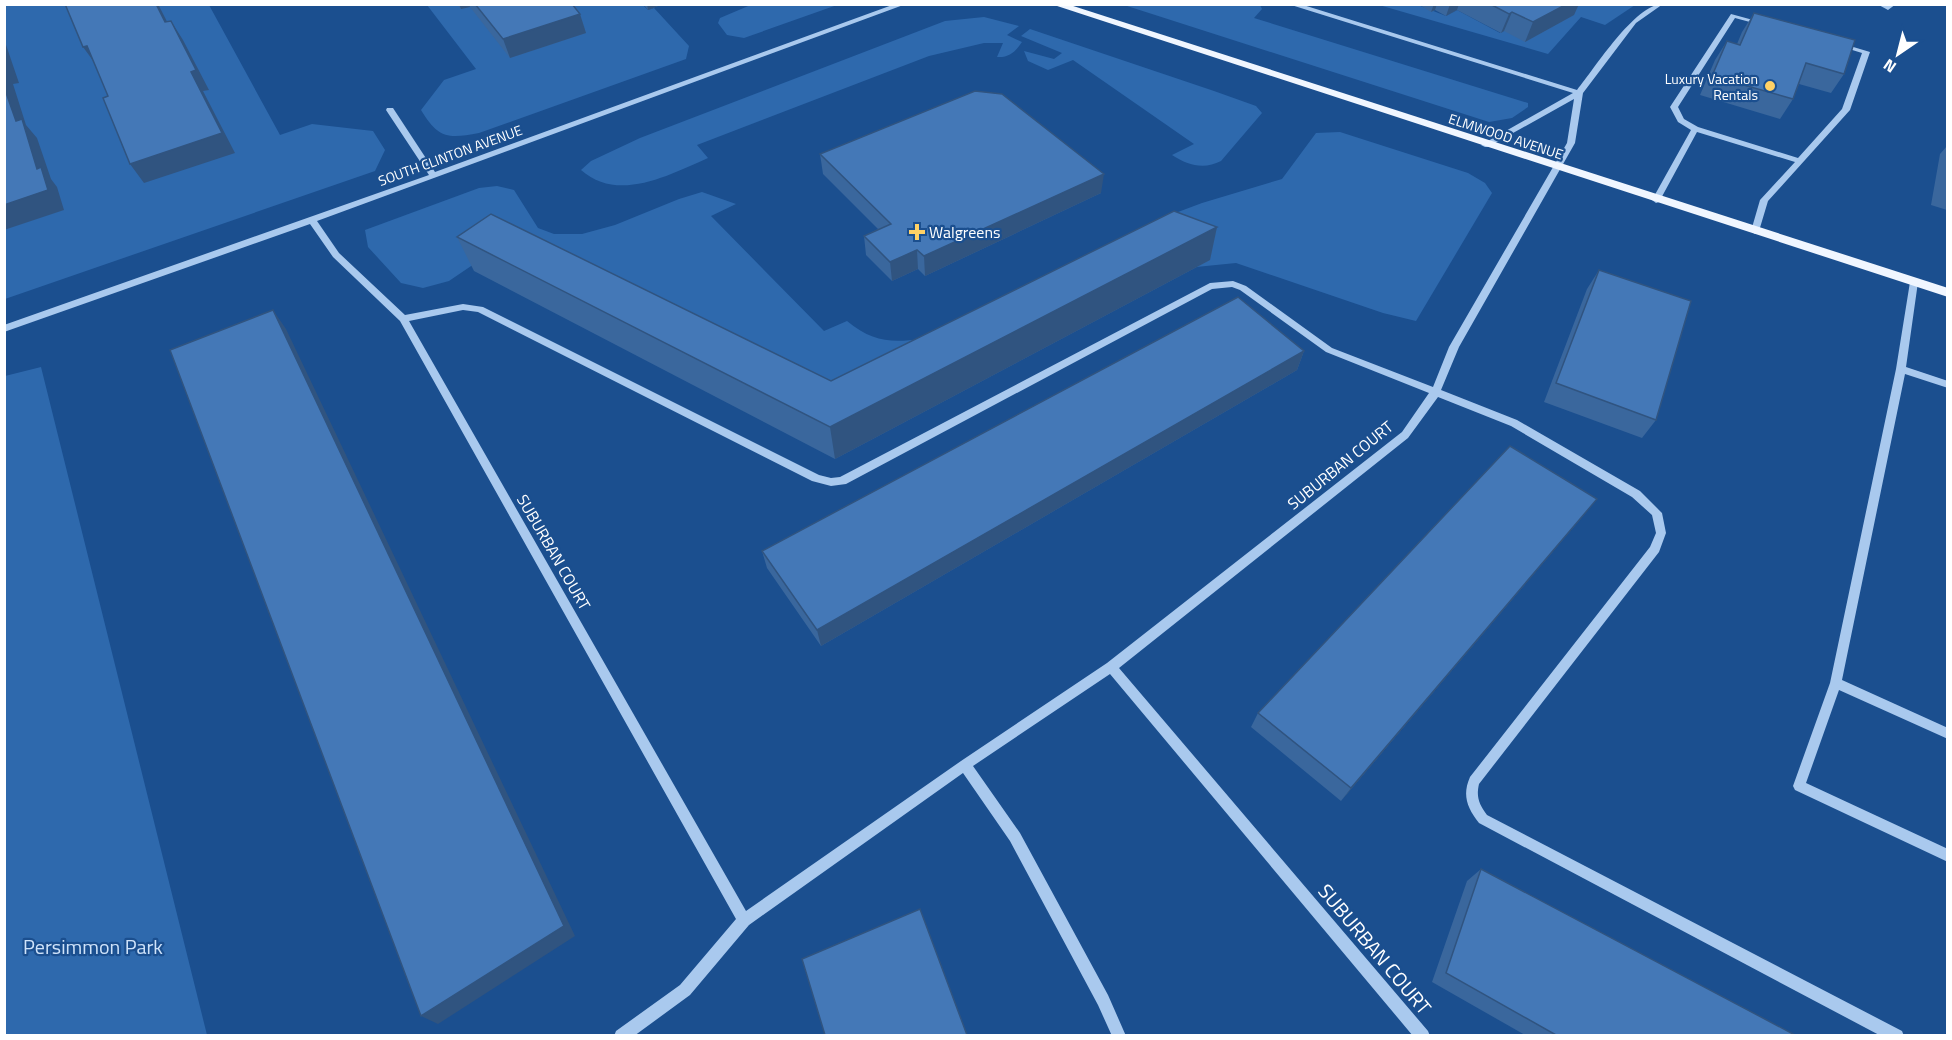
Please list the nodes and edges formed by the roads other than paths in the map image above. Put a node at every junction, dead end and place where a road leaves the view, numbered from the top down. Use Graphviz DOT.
graph roads {
  1 [pos="903,4"];
  2 [pos="1056,4"];
  3 [pos="1291,4"];
  4 [pos="1660,4"];
  5 [pos="1880,4"];
  6 [pos="1893,4"];
  7 [pos="1766,25"];
  8 [pos="1833,43"];
  9 [pos="1579,93"];
  10 [pos="390,110"];
  11 [pos="1695,129"];
  12 [pos="1485,145"];
  13 [pos="1801,161"];
  14 [pos="1555,168"];
  15 [pos="433,175"];
  16 [pos="1656,200"];
  17 [pos="312,220"];
  18 [pos="1755,231"];
  19 [pos="1914,282"];
  20 [pos="1947,292"];
  21 [pos="403,319"];
  22 [pos="4,329"];
  23 [pos="1901,369"];
  24 [pos="1947,385"];
  25 [pos="1435,393"];
  26 [pos="1112,667"];
  27 [pos="1836,683"];
  28 [pos="1947,734"];
  29 [pos="965,765"];
  30 [pos="1947,856"];
  31 [pos="744,920"];
  32 [pos="621,1035"];
  33 [pos="1119,1035"];
  34 [pos="1423,1035"];
  35 [pos="1897,1035"];
  1 -- 15 [label="street, SOUTH CLINTON AVENUE"];
  2 -- 12 [label="main road, ELMWOOD AVENUE"];
  3 -- 9 [label="street"];
  4 -- 9 [label="street"];
  5 -- 6 [label="street"];
  7 -- 11 [label="street"];
  8 -- 13 [label="street"];
  9 -- 12 [label="street"];
  9 -- 14 [label="street, SUBURBAN COURT"];
  10 -- 15 [label="street"];
  11 -- 13 [label="street"];
  11 -- 16 [label="street"];
  12 -- 14 [label="main road, ELMWOOD AVENUE"];
  13 -- 18 [label="street"];
  14 -- 16 [label="main road, ELMWOOD AVENUE"];
  14 -- 25 [label="street, SUBURBAN COURT"];
  15 -- 17 [label="street, SOUTH CLINTON AVENUE"];
  16 -- 18 [label="main road, ELMWOOD AVENUE"];
  17 -- 21 [label="street, SUBURBAN COURT"];
  17 -- 22 [label="street, SOUTH CLINTON AVENUE"];
  18 -- 19 [label="main road, ELMWOOD AVENUE"];
  19 -- 20 [label="main road, ELMWOOD AVENUE"];
  19 -- 23 [label="street"];
  21 -- 25 [label="street"];
  21 -- 31 [label="street, SUBURBAN COURT"];
  23 -- 24 [label="street"];
  23 -- 27 [label="street"];
  25 -- 26 [label="street, SUBURBAN COURT"];
  25 -- 35 [label="street"];
  26 -- 29 [label="street, SUBURBAN COURT"];
  26 -- 34 [label="street, SUBURBAN COURT"];
  27 -- 28 [label="street"];
  27 -- 30 [label="street"];
  29 -- 31 [label="street, SUBURBAN COURT"];
  29 -- 33 [label="street"];
  31 -- 32 [label="street, SUBURBAN COURT"];
}
